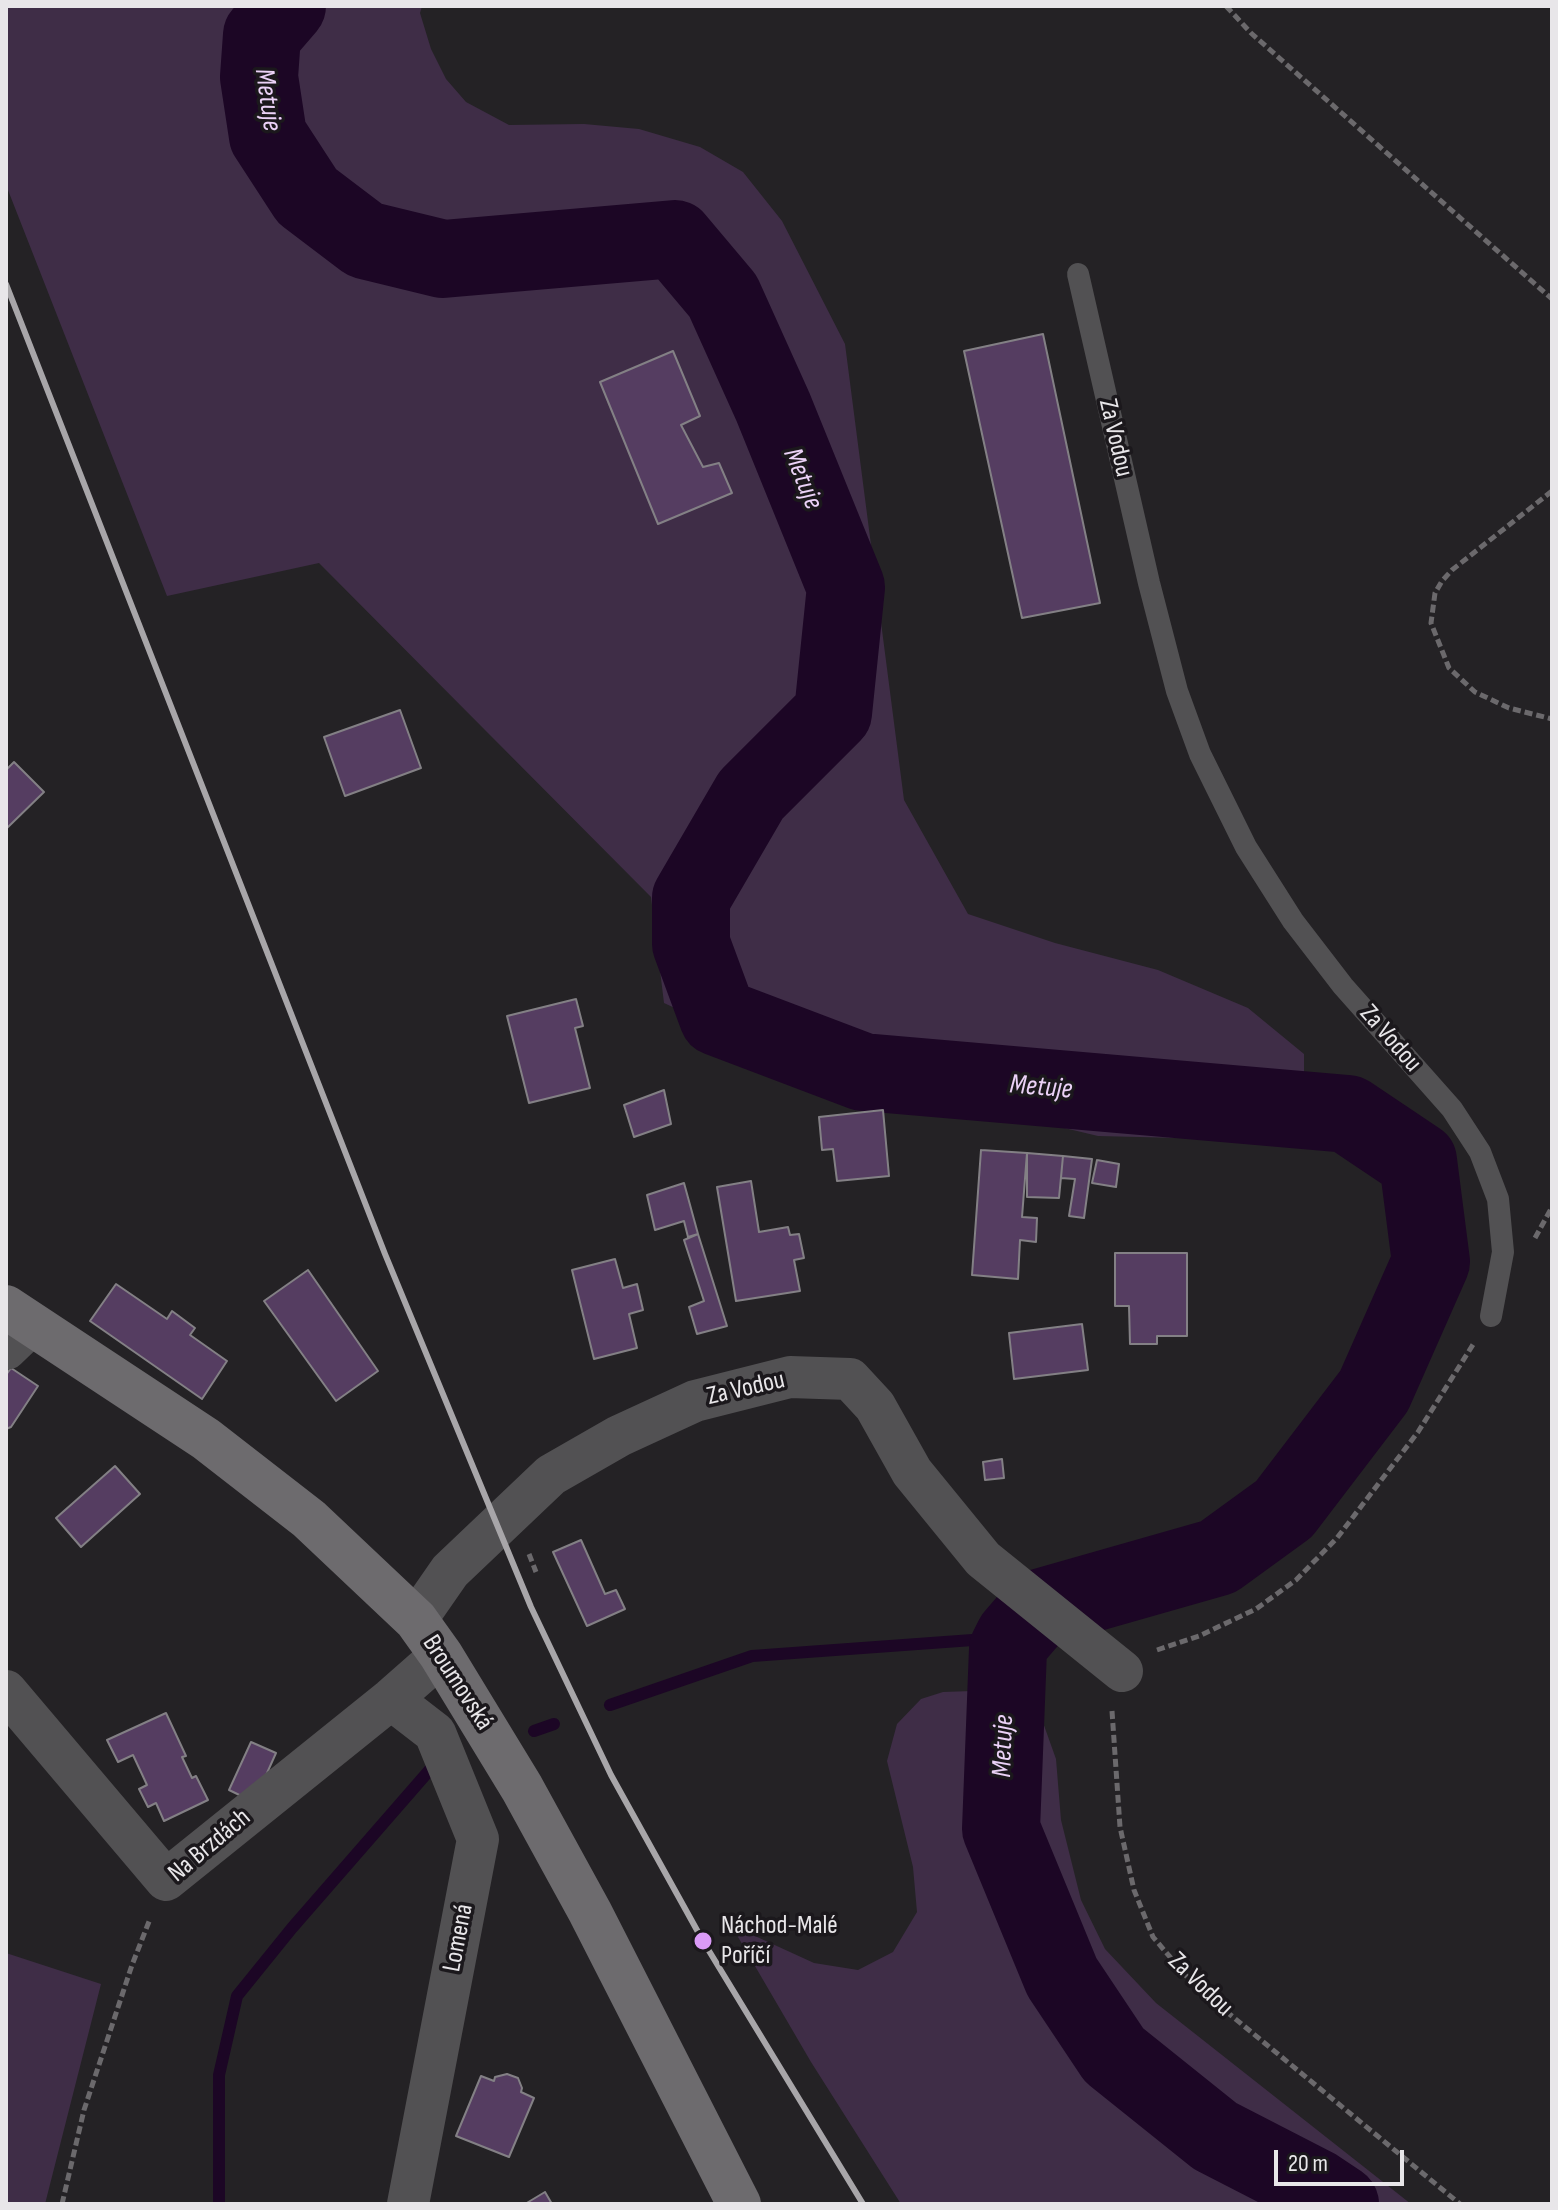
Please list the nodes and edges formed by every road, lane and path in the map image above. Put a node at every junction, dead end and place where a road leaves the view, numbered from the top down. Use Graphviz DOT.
graph roads {
  1 [pos="1226,6"];
  2 [pos="1078,274"];
  3 [pos="1552,299"];
  4 [pos="1552,491"];
  5 [pos="1552,719"];
  6 [pos="1491,1316"];
  7 [pos="14,1327"];
  8 [pos="416,1620"];
  9 [pos="441,1655"];
  10 [pos="1122,1671"];
  11 [pos="6,1691"];
  12 [pos="391,1699"];
  13 [pos="166,1880"];
  14 [pos="62,2204"];
  15 [pos="408,2204"];
  16 [pos="739,2204"];
  17 [pos="1460,2204"];
  1 -- 3 [label="path"];
  2 -- 6 [label="lane, Za Vodou"];
  4 -- 5 [label="path"];
  6 -- 10 [label="path"];
  7 -- 8 [label="main road, Broumovská"];
  8 -- 9 [label="main road, Broumovská"];
  8 -- 10 [label="street, Za Vodou"];
  9 -- 12 [label="street, Na Brzdách"];
  9 -- 16 [label="main road, Broumovská"];
  10 -- 17 [label="path, Za Vodou"];
  11 -- 13 [label="street"];
  12 -- 13 [label="street, Na Brzdách"];
  12 -- 15 [label="street, Lomená"];
  13 -- 14 [label="path, Na Brzdách"];
}
